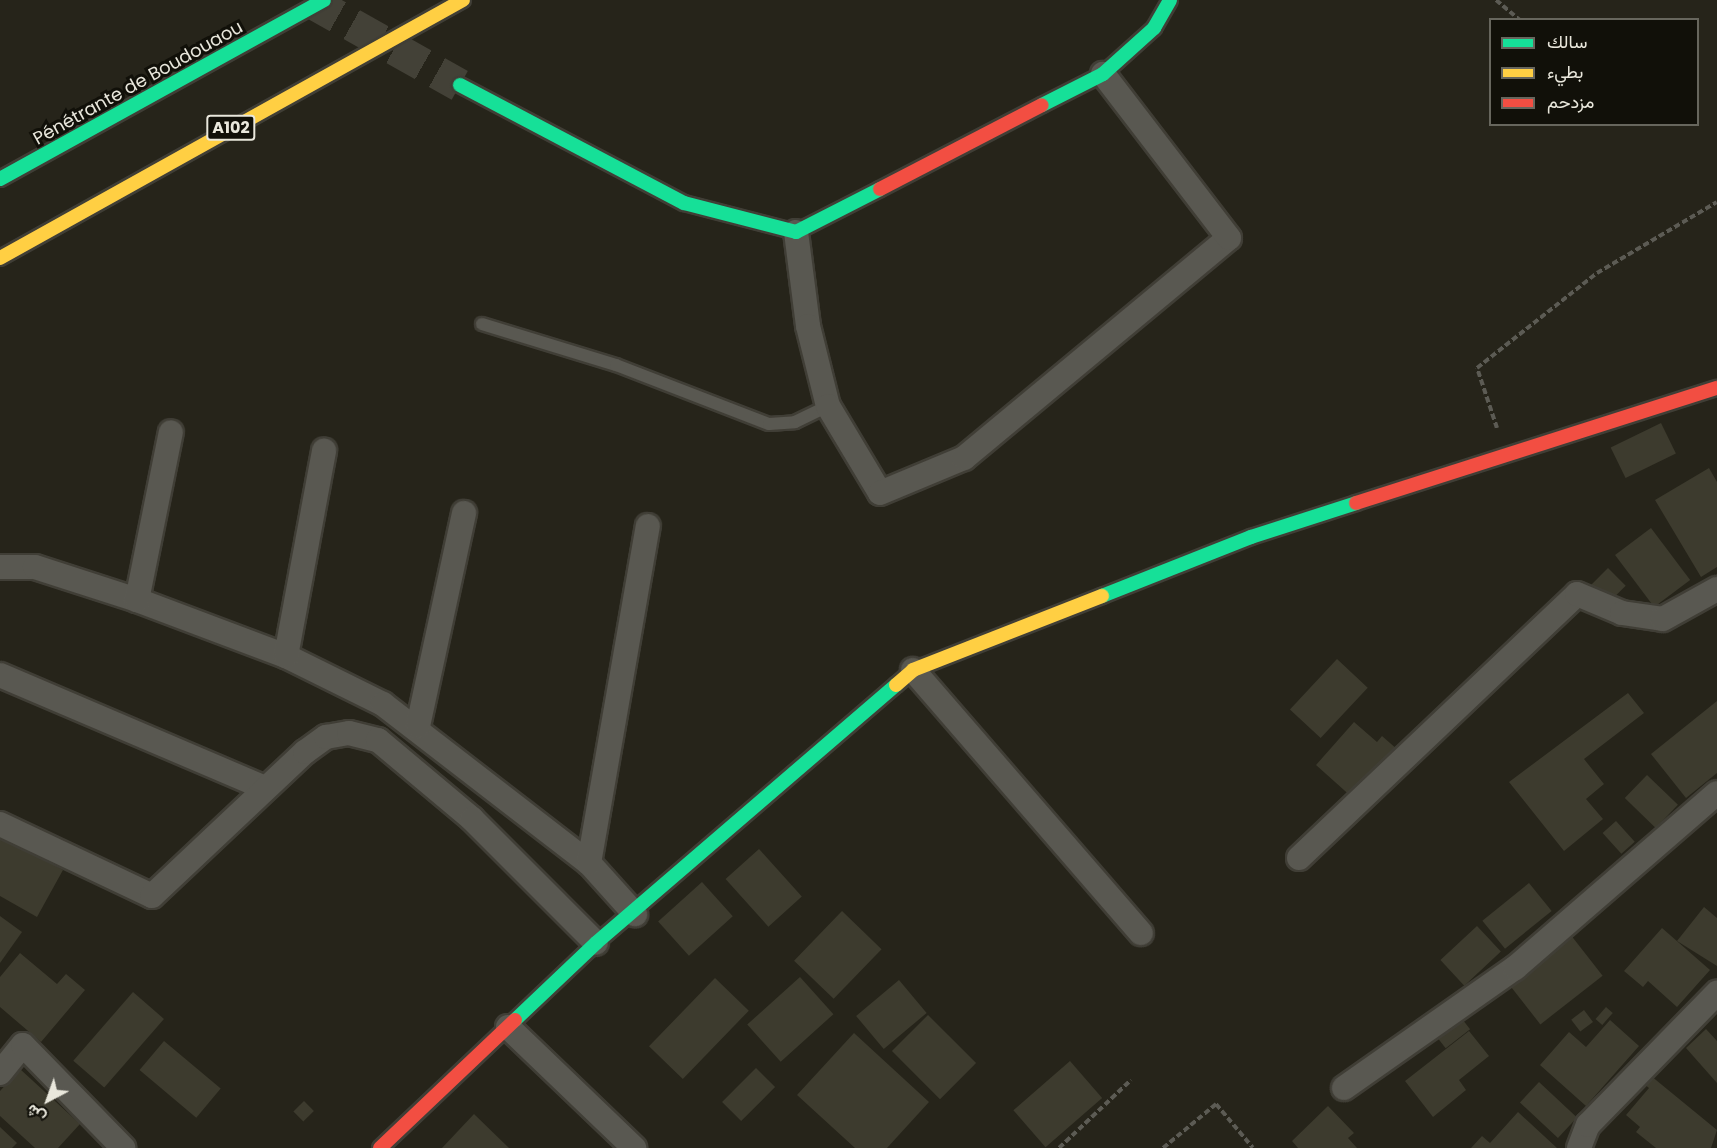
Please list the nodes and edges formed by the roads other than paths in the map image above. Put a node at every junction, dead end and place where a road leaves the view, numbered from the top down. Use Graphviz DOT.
graph roads {
  1 [pos="324,0"];
  2 [pos="463,0"];
  3 [pos="1170,0"];
  4 [pos="1103,74"];
  5 [pos="460,85"];
  6 [pos="0,179"];
  7 [pos="796,232"];
  8 [pos="0,258"];
  9 [pos="482,324"];
  10 [pos="1717,388"];
  11 [pos="828,406"];
  12 [pos="171,432"];
  13 [pos="324,450"];
  14 [pos="464,513"];
  15 [pos="648,526"];
  16 [pos="0,567"];
  17 [pos="1717,589"];
  18 [pos="137,600"];
  19 [pos="286,656"];
  20 [pos="913,670"];
  21 [pos="0,675"];
  22 [pos="417,726"];
  23 [pos="262,787"];
  24 [pos="1717,792"];
  25 [pos="0,824"];
  26 [pos="1299,858"];
  27 [pos="589,863"];
  28 [pos="635,915"];
  29 [pos="1141,933"];
  30 [pos="596,943"];
  31 [pos="1717,993"];
  32 [pos="507,1027"];
  33 [pos="0,1073"];
  34 [pos="1344,1088"];
  35 [pos="113,1145"];
  36 [pos="380,1148"];
  37 [pos="634,1148"];
  38 [pos="1579,1148"];
  1 -- 6 [label="main road, Pénétrante de Boudouaou"];
  2 -- 8 [label="main road, A102"];
  3 -- 4 [label="main road"];
  4 -- 7 [label="main road"];
  4 -- 11 [label="street"];
  5 -- 7 [label="main road"];
  7 -- 11 [label="street"];
  9 -- 11 [label="lane"];
  10 -- 20 [label="main road"];
  12 -- 18 [label="street"];
  13 -- 19 [label="street"];
  14 -- 22 [label="street"];
  15 -- 27 [label="street"];
  16 -- 18 [label="street"];
  17 -- 26 [label="street"];
  18 -- 19 [label="street"];
  19 -- 22 [label="street"];
  20 -- 28 [label="main road"];
  20 -- 29 [label="street"];
  21 -- 23 [label="street"];
  22 -- 27 [label="street"];
  23 -- 25 [label="street"];
  23 -- 30 [label="street"];
  24 -- 34 [label="street"];
  27 -- 28 [label="street"];
  28 -- 30 [label="main road"];
  30 -- 32 [label="main road"];
  31 -- 38 [label="street"];
  32 -- 36 [label="main road"];
  32 -- 37 [label="street"];
  33 -- 35 [label="street"];
}
